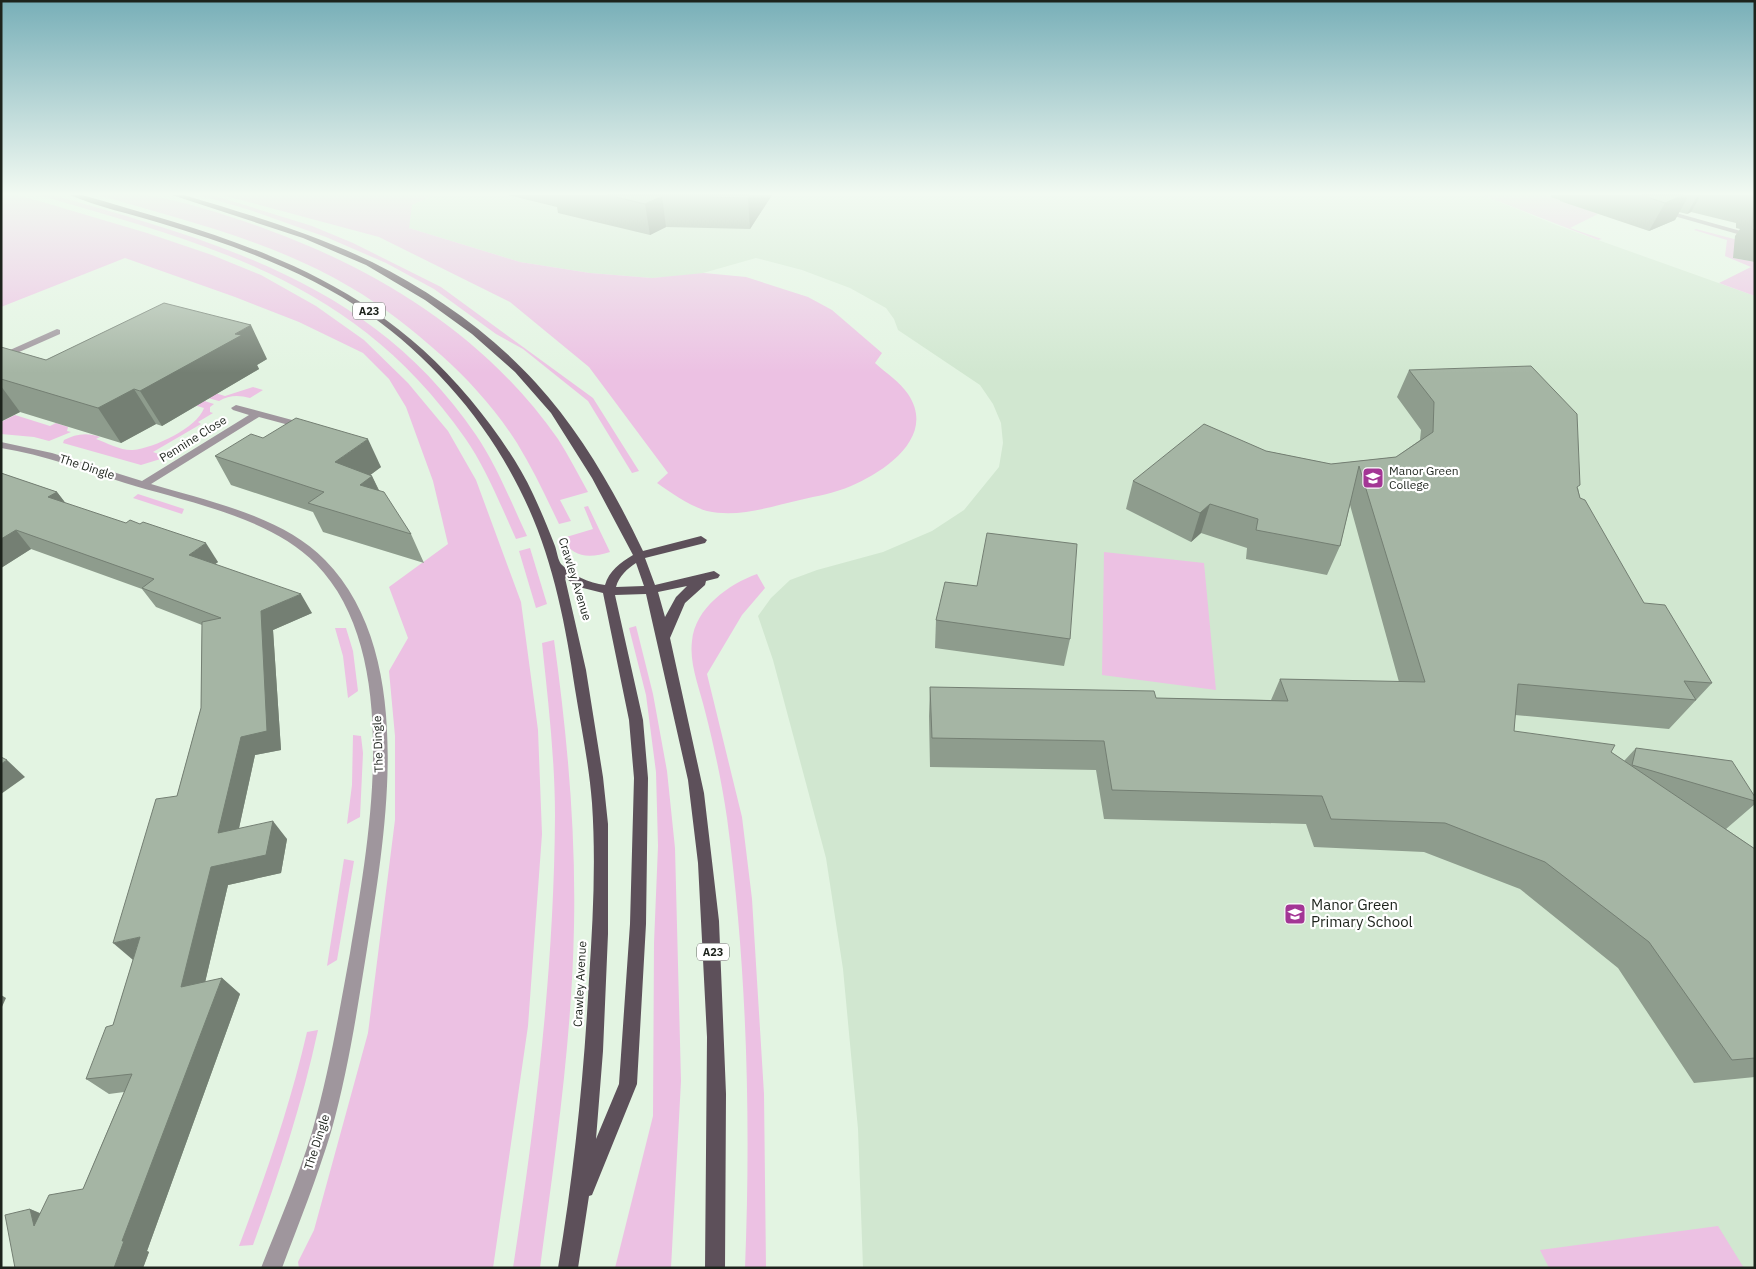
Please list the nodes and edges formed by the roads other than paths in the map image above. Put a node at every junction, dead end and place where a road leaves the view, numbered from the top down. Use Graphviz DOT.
graph roads {
  1 [pos="261,254"];
  2 [pos="347,254"];
  3 [pos="57,332"];
  4 [pos="1,357"];
  5 [pos="236,408"];
  6 [pos="257,414"];
  7 [pos="313,428"];
  8 [pos="1,445"];
  9 [pos="143,485"];
  10 [pos="702,540"];
  11 [pos="639,556"];
  12 [pos="554,564"];
  13 [pos="650,588"];
  14 [pos="609,591"];
  15 [pos="663,641"];
  16 [pos="580,1200"];
  17 [pos="271,1268"];
  18 [pos="568,1268"];
  19 [pos="715,1268"];
  1 -- 12 [label="main road, Crawley Avenue / A23"];
  2 -- 11 [label="main road, A23"];
  3 -- 4 [label="street"];
  5 -- 6 [label="street, Pennine Close"];
  6 -- 7 [label="street, Pennine Close"];
  6 -- 9 [label="street, Pennine Close"];
  8 -- 9 [label="street, The Dingle"];
  9 -- 17 [label="street, The Dingle"];
  10 -- 11 [label="main road"];
  11 -- 13 [label="main road, A23"];
  11 -- 14 [label="main road"];
  12 -- 14 [label="main road"];
  12 -- 16 [label="main road, Crawley Avenue / A23"];
  13 -- 14 [label="main road"];
  13 -- 15 [label="main road, A23"];
  13 -- 15 [label="main road"];
  14 -- 16 [label="main road"];
  15 -- 19 [label="main road, A23"];
  16 -- 18 [label="main road, Crawley Avenue / A23"];
}
